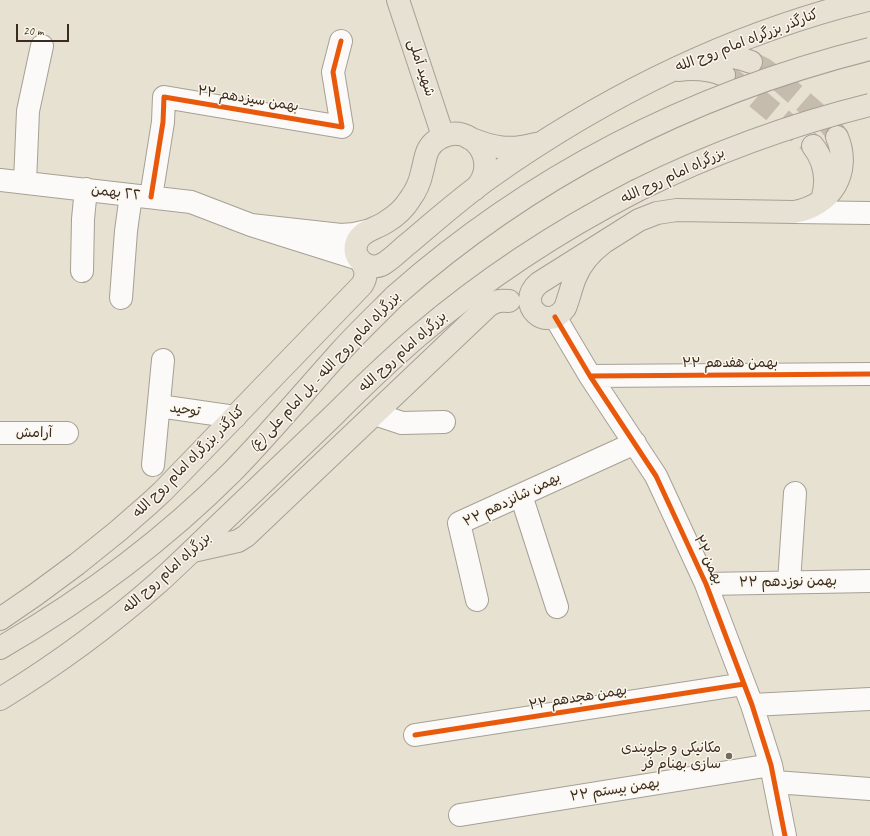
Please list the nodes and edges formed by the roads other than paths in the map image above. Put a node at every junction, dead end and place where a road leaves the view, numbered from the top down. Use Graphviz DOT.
graph roads {
  1 [pos="398,0"];
  2 [pos="868,0"];
  3 [pos="341,41"];
  4 [pos="42,46"];
  5 [pos="870,49"];
  6 [pos="698,58"];
  7 [pos="751,62"];
  8 [pos="667,72"];
  9 [pos="724,75"];
  10 [pos="870,105"];
  11 [pos="443,136"];
  12 [pos="468,137"];
  13 [pos="837,137"];
  14 [pos="547,139"];
  15 [pos="813,146"];
  16 [pos="0,180"];
  17 [pos="25,182"];
  18 [pos="86,189"];
  19 [pos="476,189"];
  20 [pos="141,196"];
  21 [pos="822,200"];
  22 [pos="791,212"];
  23 [pos="870,213"];
  24 [pos="251,226"];
  25 [pos="367,231"];
  26 [pos="603,243"];
  27 [pos="360,260"];
  28 [pos="82,271"];
  29 [pos="121,298"];
  30 [pos="509,301"];
  31 [pos="448,312"];
  32 [pos="545,315"];
  33 [pos="163,360"];
  34 [pos="870,374"];
  35 [pos="590,376"];
  36 [pos="159,406"];
  37 [pos="375,414"];
  38 [pos="235,416"];
  39 [pos="444,422"];
  40 [pos="0,433"];
  41 [pos="67,433"];
  42 [pos="635,443"];
  43 [pos="153,465"];
  44 [pos="795,493"];
  45 [pos="521,495"];
  46 [pos="193,551"];
  47 [pos="870,581"];
  48 [pos="789,582"];
  49 [pos="706,584"];
  50 [pos="477,600"];
  51 [pos="557,607"];
  52 [pos="0,619"];
  53 [pos="0,648"];
  54 [pos="744,684"];
  55 [pos="0,699"];
  56 [pos="870,699"];
  57 [pos="752,705"];
  58 [pos="416,735"];
  59 [pos="773,774"];
  60 [pos="870,789"];
  61 [pos="460,815"];
  62 [pos="785,836"];
  1 -- 11 [label="main road, شهید آملی"];
  2 -- 6 [label="main road, کنارگذر بزرگراه امام روح الله"];
  3 -- 20 [label="street, ۲۲ بهمن سیزدهم"];
  4 -- 17 [label="street"];
  5 -- 53 [label="main road, بزرگراه امام روح الله - پل امام علی (ع), bridge"];
  6 -- 7 [label="main road"];
  6 -- 8 [label="main road, کنارگذر بزرگراه امام روح الله"];
  8 -- 9 [label="main road"];
  8 -- 14 [label="main road, کنارگذر بزرگراه امام روح الله"];
  10 -- 31 [label="main road, بزرگراه امام روح الله, bridge"];
  11 -- 12 [label="main road"];
  11 -- 25 [label="main road"];
  12 -- 14 [label="main road"];
  12 -- 19 [label="main road"];
  13 -- 21 [label="main road"];
  14 -- 19 [label="main road"];
  15 -- 21 [label="main road"];
  16 -- 17 [label="street, ٢٢ بهمن"];
  17 -- 18 [label="street, ٢٢ بهمن"];
  18 -- 20 [label="street, ٢٢ بهمن"];
  18 -- 28 [label="street"];
  19 -- 27 [label="main road"];
  20 -- 24 [label="street, ٢٢ بهمن"];
  20 -- 29 [label="street"];
  21 -- 22 [label="main road"];
  22 -- 23 [label="street"];
  22 -- 26 [label="main road"];
  24 -- 25 [label="street"];
  24 -- 27 [label="street"];
  25 -- 27 [label="main road"];
  26 -- 32 [label="main road"];
  26 -- 32 [label="main road"];
  27 -- 38 [label="main road, کنارگذر بزرگراه امام روح الله"];
  30 -- 31 [label="main road"];
  30 -- 32 [label="main road"];
  30 -- 37 [label="main road"];
  31 -- 46 [label="main road, بزرگراه امام روح الله"];
  32 -- 35 [label="street, ۲۲ بهمن"];
  33 -- 36 [label="street"];
  34 -- 35 [label="street, ۲۲ بهمن هفدهم"];
  35 -- 42 [label="street, ۲۲ بهمن"];
  36 -- 38 [label="street, توحید"];
  36 -- 43 [label="street"];
  37 -- 39 [label="street"];
  37 -- 46 [label="main road"];
  38 -- 52 [label="main road, کنارگذر بزرگراه امام روح الله"];
  40 -- 41 [label="street, آرامش"];
  42 -- 45 [label="street, ۲۲ بهمن شانزدهم"];
  42 -- 49 [label="street, ۲۲ بهمن"];
  44 -- 48 [label="street"];
  45 -- 50 [label="street, ۲۲ بهمن شانزدهم"];
  45 -- 51 [label="street"];
  46 -- 55 [label="main road, بزرگراه امام روح الله"];
  47 -- 48 [label="street, ۲۲ بهمن نوزدهم"];
  48 -- 49 [label="street, ۲۲ بهمن نوزدهم"];
  49 -- 54 [label="street, ۲۲ بهمن"];
  54 -- 57 [label="street, ۲۲ بهمن"];
  54 -- 58 [label="street, ۲۲ بهمن هجدهم"];
  56 -- 57 [label="street"];
  57 -- 59 [label="street, ۲۲ بهمن"];
  59 -- 60 [label="street, ۲۲ بهمن بیستم"];
  59 -- 61 [label="street, ۲۲ بهمن بیستم"];
  59 -- 62 [label="street, ۲۲ بهمن"];
}
